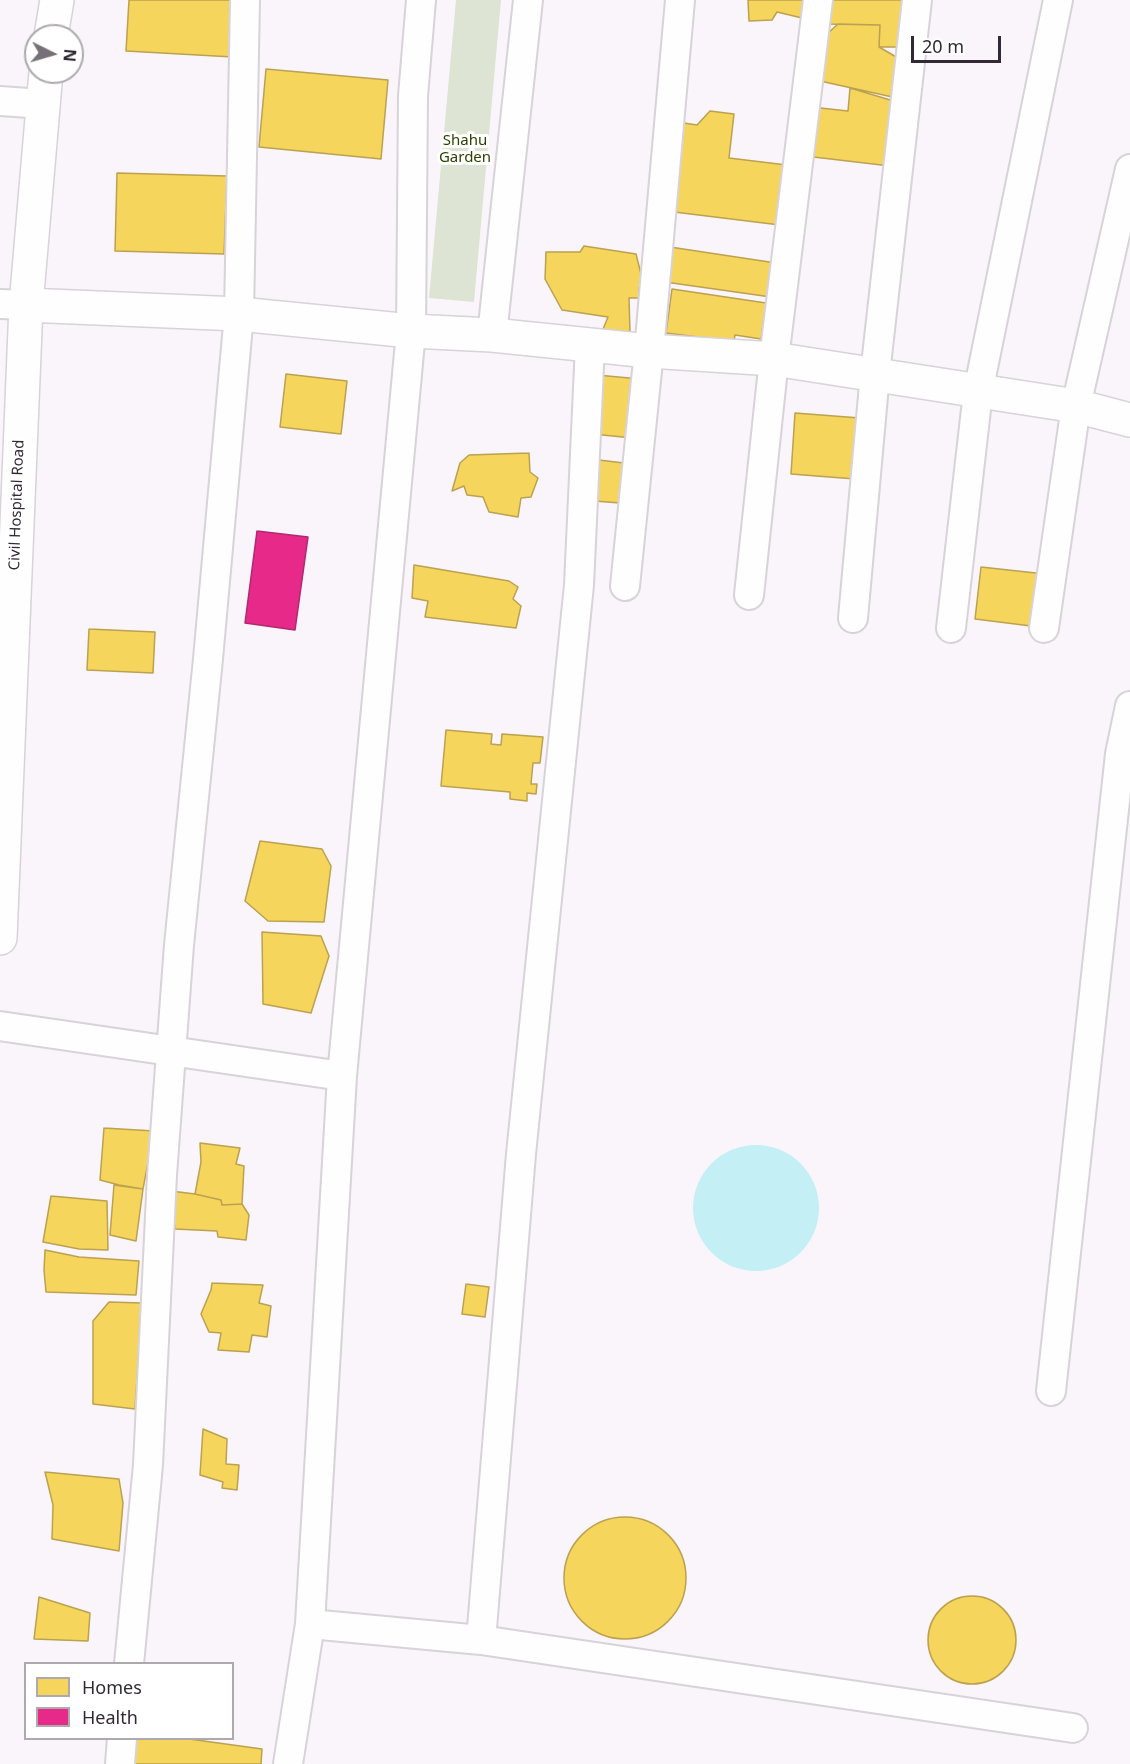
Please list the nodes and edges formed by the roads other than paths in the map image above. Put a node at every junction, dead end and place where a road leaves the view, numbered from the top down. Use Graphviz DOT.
graph roads {
  1 [pos="57,0"];
  2 [pos="245,0"];
  3 [pos="421,0"];
  4 [pos="528,0"];
  5 [pos="680,0"];
  6 [pos="818,0"];
  7 [pos="917,0"];
  8 [pos="1058,0"];
  9 [pos="53,24"];
  10 [pos="44,88"];
  11 [pos="0,101"];
  12 [pos="1130,169"];
  13 [pos="13,305"];
  14 [pos="239,314"];
  15 [pos="411,331"];
  16 [pos="492,335"];
  17 [pos="590,345"];
  18 [pos="649,351"];
  19 [pos="774,359"];
  20 [pos="875,374"];
  21 [pos="978,392"];
  22 [pos="1076,406"];
  23 [pos="1130,420"];
  24 [pos="625,586"];
  25 [pos="749,595"];
  26 [pos="853,618"];
  27 [pos="951,628"];
  28 [pos="1044,628"];
  29 [pos="1130,706"];
  30 [pos="0,938"];
  31 [pos="0,1026"];
  32 [pos="171,1051"];
  33 [pos="342,1076"];
  34 [pos="1051,1391"];
  35 [pos="310,1624"];
  36 [pos="481,1640"];
  37 [pos="129,1662"];
  38 [pos="1073,1728"];
  39 [pos="122,1740"];
  40 [pos="120,1764"];
  41 [pos="288,1764"];
  1 -- 9 [label="street"];
  2 -- 14 [label="street"];
  3 -- 15 [label="street"];
  4 -- 16 [label="street"];
  5 -- 18 [label="street"];
  6 -- 19 [label="street"];
  7 -- 20 [label="street"];
  8 -- 21 [label="street"];
  10 -- 11 [label="street"];
  10 -- 13 [label="street, Civil Hospital Road"];
  12 -- 22 [label="street"];
  13 -- 14 [label="street"];
  13 -- 30 [label="street, Civil Hospital Road"];
  14 -- 15 [label="street"];
  14 -- 32 [label="street"];
  15 -- 16 [label="street"];
  15 -- 33 [label="street"];
  16 -- 17 [label="street"];
  17 -- 18 [label="street"];
  17 -- 36 [label="street"];
  18 -- 19 [label="street"];
  18 -- 24 [label="street"];
  19 -- 20 [label="street"];
  19 -- 25 [label="street"];
  20 -- 21 [label="street"];
  20 -- 26 [label="street"];
  21 -- 22 [label="street"];
  21 -- 27 [label="street"];
  22 -- 23 [label="street"];
  22 -- 28 [label="street"];
  29 -- 34 [label="street"];
  31 -- 32 [label="street"];
  32 -- 33 [label="street"];
  32 -- 37 [label="street"];
  33 -- 35 [label="street"];
  35 -- 36 [label="street"];
  35 -- 41 [label="street"];
  36 -- 38 [label="street"];
  39 -- 40 [label="street"];
}
